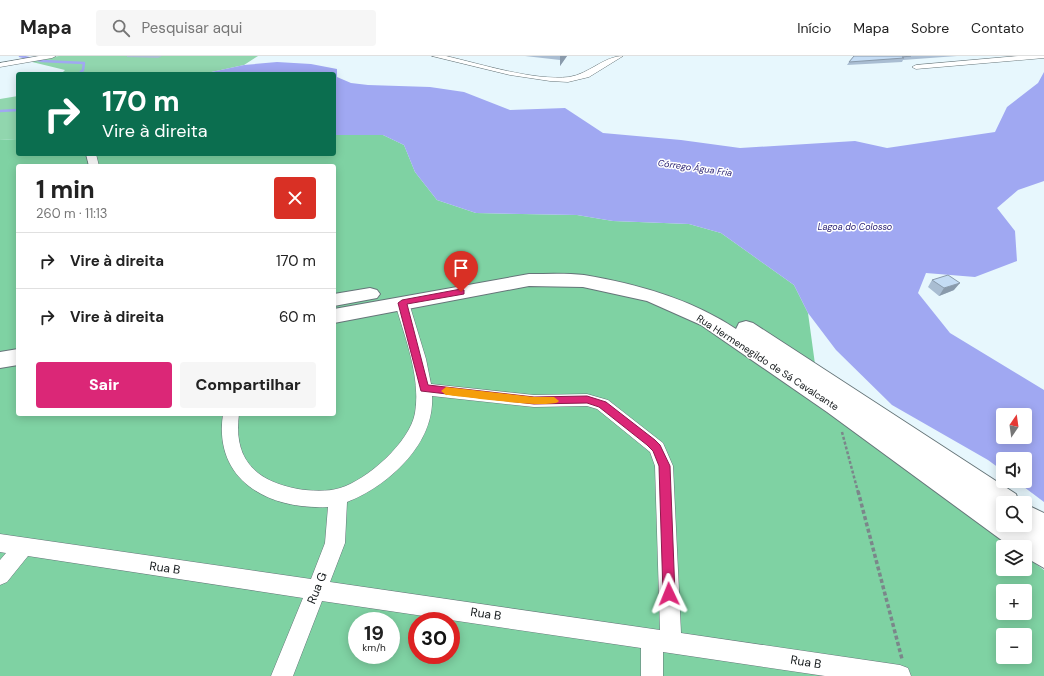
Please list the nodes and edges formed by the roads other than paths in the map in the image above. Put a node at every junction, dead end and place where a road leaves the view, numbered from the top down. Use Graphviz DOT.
graph roads {
  1 [pos="52,56"];
  2 [pos="436,56"];
  3 [pos="619,56"];
  4 [pos="1044,56"];
  5 [pos="0,65"];
  6 [pos="916,68"];
  7 [pos="336,300"];
  8 [pos="402,303"];
  9 [pos="336,316"];
  10 [pos="16,357"];
  11 [pos="0,360"];
  12 [pos="16,371"];
  13 [pos="0,374"];
  14 [pos="424,388"];
  15 [pos="231,416"];
  16 [pos="996,496"];
  17 [pos="338,497"];
  18 [pos="1032,521"];
  19 [pos="1044,529"];
  20 [pos="0,543"];
  21 [pos="23,547"];
  22 [pos="1044,554"];
  23 [pos="0,575"];
  24 [pos="316,590"];
  25 [pos="661,640"];
  26 [pos="901,668"];
  27 [pos="282,676"];
  28 [pos="652,676"];
  1 -- 5 [label="street"];
  2 -- 3 [label="street"];
  4 -- 6 [label="street"];
  7 -- 16 [label="street, Rua Hermenegildo de Sá Cavalcante"];
  8 -- 9 [label="street, Rua Hermenegildo de Sá Cavalcante"];
  8 -- 14 [label="street"];
  8 -- 22 [label="street, Rua Hermenegildo de Sá Cavalcante"];
  10 -- 11 [label="street"];
  12 -- 13 [label="street"];
  14 -- 17 [label="street"];
  14 -- 25 [label="street"];
  15 -- 17 [label="street"];
  17 -- 24 [label="street, Rua G"];
  18 -- 19 [label="street"];
  20 -- 21 [label="street, Rua B"];
  21 -- 23 [label="street"];
  21 -- 24 [label="street, Rua B"];
  24 -- 25 [label="street, Rua B"];
  24 -- 27 [label="street, Rua G"];
  25 -- 26 [label="street, Rua B"];
  25 -- 28 [label="street"];
}
